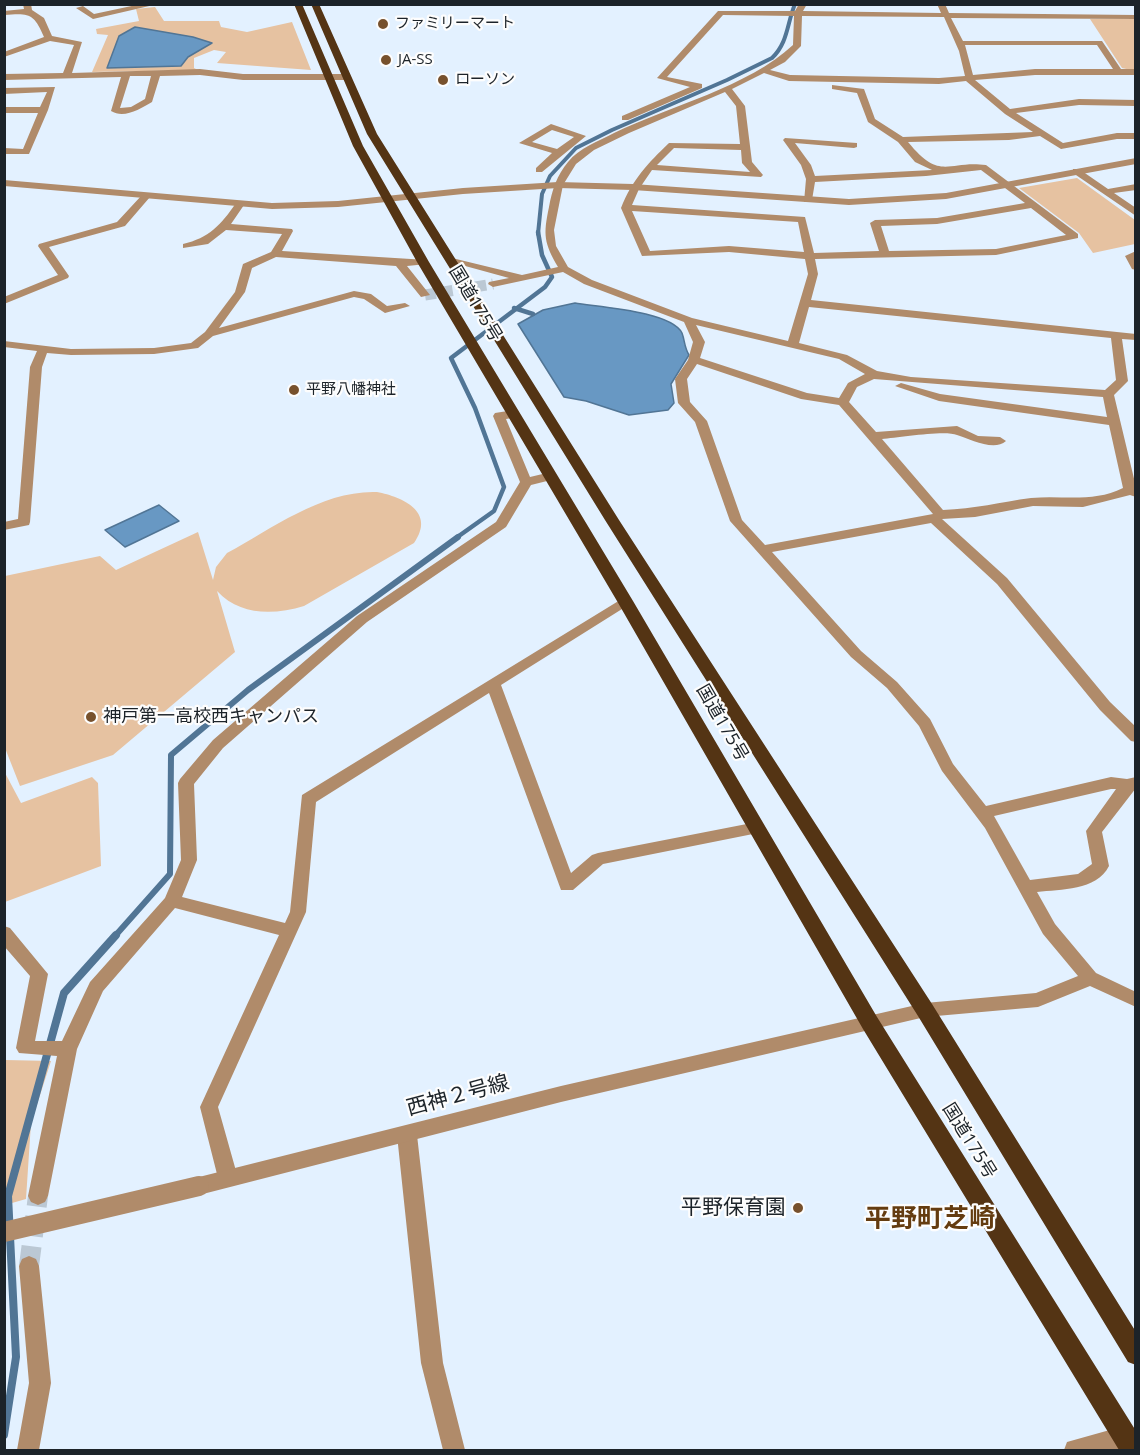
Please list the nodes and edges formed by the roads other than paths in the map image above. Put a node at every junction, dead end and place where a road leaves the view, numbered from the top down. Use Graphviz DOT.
graph roads {
  1 [pos="154,4"];
  2 [pos="298,4"];
  3 [pos="315,4"];
  4 [pos="656,4"];
  5 [pos="703,4"];
  6 [pos="709,4"];
  7 [pos="772,4"];
  8 [pos="803,4"];
  9 [pos="941,4"];
  10 [pos="28,8"];
  11 [pos="80,8"];
  12 [pos="781,12"];
  13 [pos="4,13"];
  14 [pos="721,13"];
  15 [pos="798,14"];
  16 [pos="946,16"];
  17 [pos="1136,17"];
  18 [pos="49,38"];
  19 [pos="959,43"];
  20 [pos="4,55"];
  21 [pos="763,70"];
  22 [pos="1119,72"];
  23 [pos="1136,72"];
  24 [pos="126,74"];
  25 [pos="156,74"];
  26 [pos="66,76"];
  27 [pos="4,77"];
  28 [pos="347,77"];
  29 [pos="327,78"];
  30 [pos="789,78"];
  31 [pos="969,79"];
  32 [pos="699,86"];
  33 [pos="723,90"];
  34 [pos="4,91"];
  35 [pos="1136,103"];
  36 [pos="4,110"];
  37 [pos="44,110"];
  38 [pos="1008,112"];
  39 [pos="641,124"];
  40 [pos="1044,133"];
  41 [pos="581,136"];
  42 [pos="1136,136"];
  43 [pos="901,140"];
  44 [pos="601,142"];
  45 [pos="854,145"];
  46 [pos="745,147"];
  47 [pos="4,151"];
  48 [pos="558,152"];
  49 [pos="1136,161"];
  50 [pos="648,167"];
  51 [pos="539,170"];
  52 [pos="941,170"];
  53 [pos="1076,171"];
  54 [pos="811,179"];
  55 [pos="4,183"];
  56 [pos="1007,184"];
  57 [pos="558,185"];
  58 [pos="633,187"];
  59 [pos="1136,187"];
  60 [pos="1104,192"];
  61 [pos="145,197"];
  62 [pos="410,197"];
  63 [pos="386,199"];
  64 [pos="807,200"];
  65 [pos="239,205"];
  66 [pos="1032,205"];
  67 [pos="626,208"];
  68 [pos="1136,213"];
  69 [pos="226,227"];
  70 [pos="187,246"];
  71 [pos="275,254"];
  72 [pos="1136,254"];
  73 [pos="885,255"];
  74 [pos="811,256"];
  75 [pos="452,261"];
  76 [pos="423,262"];
  77 [pos="399,263"];
  78 [pos="1136,267"];
  79 [pos="564,269"];
  80 [pos="522,278"];
  81 [pos="493,284"];
  82 [pos="425,295"];
  83 [pos="4,301"];
  84 [pos="805,303"];
  85 [pos="405,306"];
  86 [pos="688,320"];
  87 [pos="209,334"];
  88 [pos="1116,337"];
  89 [pos="1136,337"];
  90 [pos="793,343"];
  91 [pos="4,344"];
  92 [pos="43,349"];
  93 [pos="694,360"];
  94 [pos="874,374"];
  95 [pos="1108,394"];
  96 [pos="843,402"];
  97 [pos="514,414"];
  98 [pos="1114,422"];
  99 [pos="873,436"];
  100 [pos="1000,441"];
  101 [pos="551,476"];
  102 [pos="526,482"];
  103 [pos="1133,492"];
  104 [pos="937,516"];
  105 [pos="4,526"];
  106 [pos="762,550"];
  107 [pos="625,601"];
  108 [pos="493,683"];
  109 [pos="1136,737"];
  110 [pos="1131,783"];
  111 [pos="983,813"];
  112 [pos="757,828"];
  113 [pos="1024,887"];
  114 [pos="172,901"];
  115 [pos="290,931"];
  116 [pos="4,933"];
  117 [pos="1090,978"];
  118 [pos="1136,983"];
  119 [pos="1118,991"];
  120 [pos="1136,1000"];
  121 [pos="925,1010"];
  122 [pos="870,1023"];
  123 [pos="68,1048"];
  124 [pos="407,1135"];
  125 [pos="228,1178"];
  126 [pos="38,1196"];
  127 [pos="4,1232"];
  128 [pos="29,1266"];
  129 [pos="1136,1354"];
  130 [pos="1128,1444"];
  131 [pos="28,1450"];
  132 [pos="454,1450"];
  133 [pos="1075,1450"];
  1 -- 11 [label="street"];
  2 -- 29 [label="highway, 国道175号"];
  3 -- 28 [label="highway, 国道175号"];
  4 -- 5 [label="street"];
  6 -- 14 [label="street"];
  7 -- 12 [label="street"];
  8 -- 15 [label="street"];
  9 -- 16 [label="street"];
  10 -- 13 [label="street"];
  10 -- 18 [label="street"];
  12 -- 14 [label="street"];
  12 -- 15 [label="street"];
  14 -- 32 [label="street"];
  15 -- 16 [label="street"];
  15 -- 21 [label="street"];
  16 -- 17 [label="street"];
  16 -- 19 [label="street"];
  18 -- 20 [label="street"];
  18 -- 26 [label="street"];
  19 -- 22 [label="street"];
  19 -- 31 [label="street"];
  21 -- 30 [label="street"];
  21 -- 33 [label="street"];
  22 -- 23 [label="street"];
  22 -- 31 [label="street"];
  24 -- 25 [label="street"];
  24 -- 25 [label="street"];
  24 -- 26 [label="street"];
  25 -- 29 [label="street"];
  26 -- 27 [label="street"];
  28 -- 29 [label="street"];
  28 -- 62 [label="highway, 国道175号"];
  29 -- 63 [label="highway, 国道175号"];
  30 -- 31 [label="street"];
  30 -- 43 [label="street"];
  31 -- 38 [label="street"];
  32 -- 33 [label="street"];
  32 -- 39 [label="street"];
  33 -- 39 [label="street"];
  33 -- 46 [label="street"];
  34 -- 37 [label="street"];
  35 -- 38 [label="street"];
  36 -- 37 [label="street"];
  37 -- 47 [label="street"];
  38 -- 40 [label="street"];
  39 -- 44 [label="street"];
  40 -- 42 [label="street"];
  40 -- 43 [label="street"];
  41 -- 44 [label="street"];
  41 -- 48 [label="street"];
  41 -- 48 [label="street"];
  43 -- 52 [label="street"];
  44 -- 57 [label="street"];
  45 -- 54 [label="street"];
  46 -- 50 [label="street"];
  46 -- 50 [label="street"];
  48 -- 51 [label="street"];
  49 -- 53 [label="street"];
  50 -- 58 [label="street"];
  52 -- 54 [label="street"];
  52 -- 56 [label="street"];
  53 -- 56 [label="street"];
  53 -- 60 [label="street"];
  54 -- 64 [label="street"];
  55 -- 61 [label="street"];
  56 -- 64 [label="street"];
  56 -- 66 [label="street"];
  57 -- 58 [label="street"];
  57 -- 62 [label="street"];
  57 -- 79 [label="street"];
  58 -- 64 [label="street"];
  58 -- 67 [label="street"];
  59 -- 60 [label="street"];
  60 -- 68 [label="street"];
  61 -- 65 [label="street"];
  61 -- 83 [label="street"];
  62 -- 63 [label="street"];
  62 -- 75 [label="highway, 国道175号"];
  63 -- 65 [label="street"];
  63 -- 76 [label="highway, 国道175号"];
  65 -- 69 [label="street"];
  66 -- 73 [label="street"];
  66 -- 73 [label="street"];
  67 -- 74 [label="street"];
  67 -- 74 [label="street"];
  69 -- 70 [label="street"];
  69 -- 71 [label="street"];
  71 -- 77 [label="street"];
  71 -- 87 [label="street"];
  72 -- 78 [label="street"];
  73 -- 74 [label="street"];
  74 -- 84 [label="street"];
  75 -- 80 [label="street"];
  75 -- 121 [label="highway, 国道175号"];
  76 -- 77 [label="street"];
  76 -- 97 [label="highway, 国道175号"];
  77 -- 82 [label="street"];
  79 -- 80 [label="street"];
  79 -- 86 [label="street"];
  80 -- 81 [label="street"];
  84 -- 88 [label="street"];
  84 -- 90 [label="street"];
  85 -- 87 [label="street"];
  86 -- 90 [label="street"];
  86 -- 93 [label="street"];
  87 -- 92 [label="street"];
  88 -- 89 [label="street"];
  88 -- 95 [label="street"];
  90 -- 94 [label="street"];
  91 -- 92 [label="street"];
  92 -- 105 [label="street"];
  93 -- 96 [label="street"];
  93 -- 106 [label="street"];
  94 -- 95 [label="street"];
  94 -- 96 [label="street"];
  94 -- 98 [label="street"];
  95 -- 98 [label="street"];
  96 -- 99 [label="street"];
  97 -- 101 [label="highway, 国道175号"];
  97 -- 102 [label="street"];
  98 -- 103 [label="street"];
  99 -- 100 [label="street"];
  99 -- 104 [label="street"];
  101 -- 102 [label="street"];
  101 -- 107 [label="highway, 国道175号"];
  102 -- 114 [label="street"];
  103 -- 104 [label="street"];
  104 -- 106 [label="street"];
  104 -- 109 [label="street"];
  106 -- 111 [label="street"];
  107 -- 108 [label="street"];
  107 -- 112 [label="highway, 国道175号"];
  108 -- 112 [label="street"];
  108 -- 115 [label="street"];
  110 -- 111 [label="street"];
  110 -- 113 [label="street"];
  111 -- 113 [label="street"];
  112 -- 122 [label="highway, 国道175号"];
  113 -- 117 [label="street"];
  114 -- 115 [label="street"];
  114 -- 123 [label="street"];
  115 -- 125 [label="street"];
  116 -- 123 [label="street"];
  117 -- 119 [label="street"];
  117 -- 121 [label="street, 西神２号線"];
  118 -- 119 [label="street"];
  119 -- 120 [label="street"];
  121 -- 122 [label="street, 西神２号線"];
  121 -- 129 [label="highway, 国道175号"];
  122 -- 124 [label="street, 西神２号線"];
  122 -- 130 [label="highway, 国道175号"];
  123 -- 126 [label="street"];
  124 -- 125 [label="street, 西神２号線"];
  124 -- 132 [label="street"];
  125 -- 127 [label="street, 西神２号線, bridge"];
  128 -- 131 [label="street"];
  130 -- 133 [label="street"];
}
